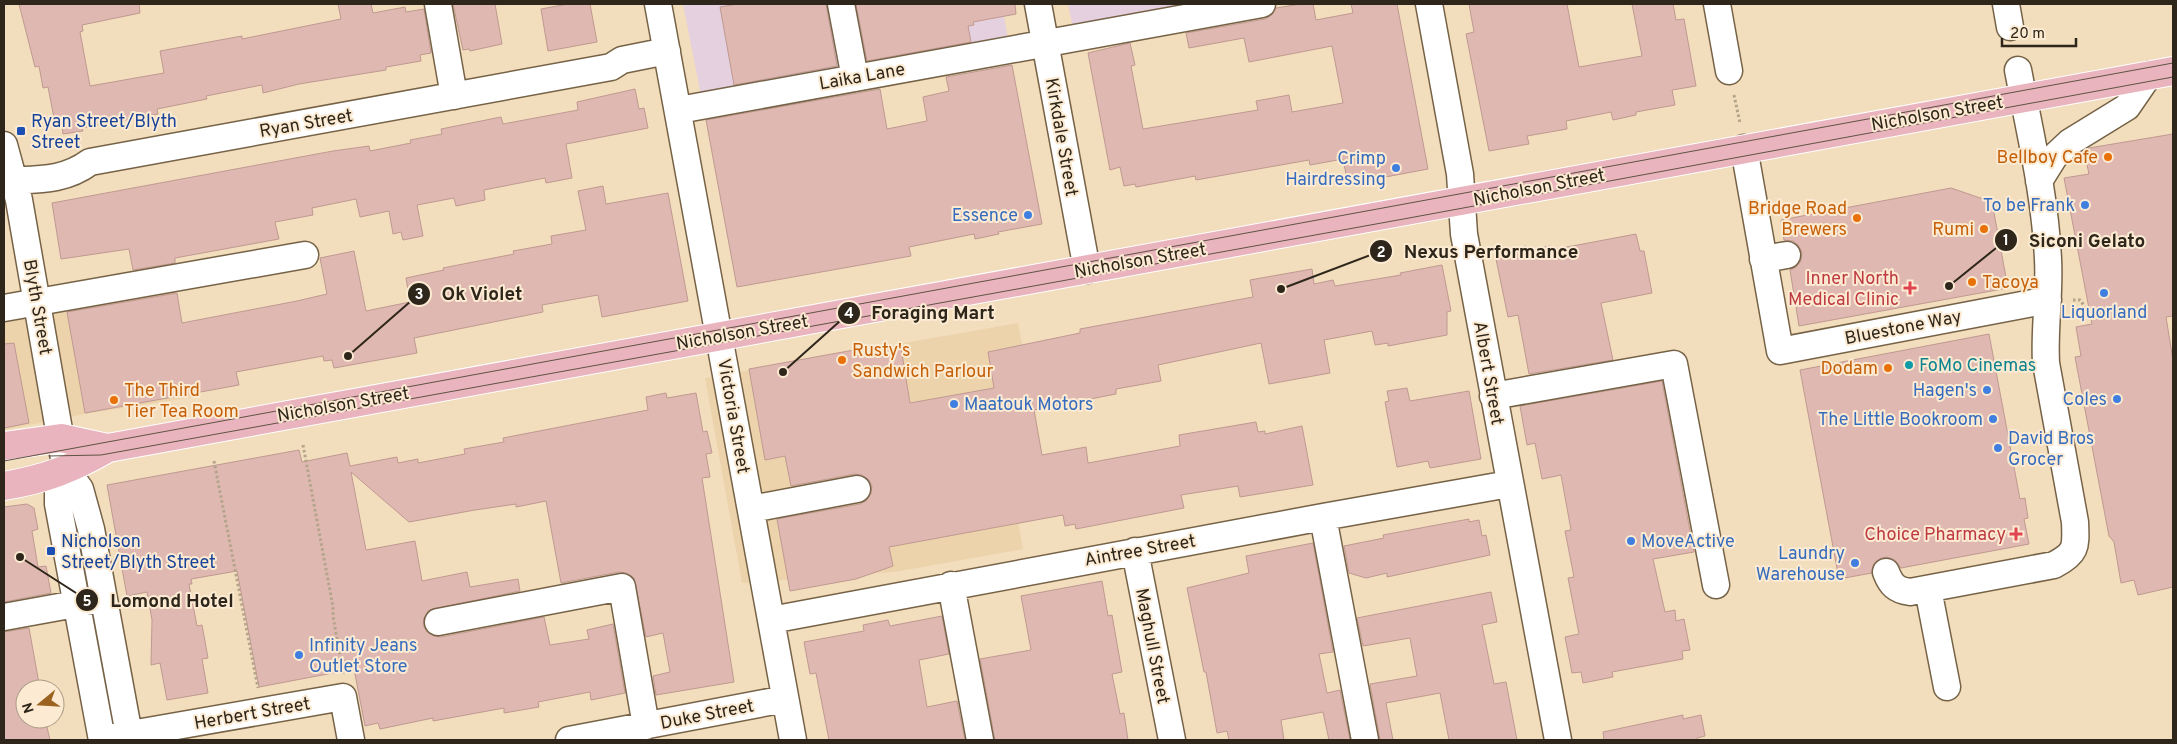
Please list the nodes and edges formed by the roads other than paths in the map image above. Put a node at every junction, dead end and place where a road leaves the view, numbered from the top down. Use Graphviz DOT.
graph roads {
  1 [pos="438,4"];
  2 [pos="658,4"];
  3 [pos="841,4"];
  4 [pos="1038,4"];
  5 [pos="1262,4"];
  6 [pos="1429,4"];
  7 [pos="1717,4"];
  8 [pos="1045,43"];
  9 [pos="668,57"];
  10 [pos="2018,70"];
  11 [pos="1729,71"];
  12 [pos="2161,73"];
  13 [pos="855,78"];
  14 [pos="454,96"];
  15 [pos="2023,98"];
  16 [pos="679,110"];
  17 [pos="4,145"];
  18 [pos="1744,148"];
  19 [pos="9,181"];
  20 [pos="2039,181"];
  21 [pos="1462,201"];
  22 [pos="305,255"];
  23 [pos="1087,270"];
  24 [pos="2048,300"];
  25 [pos="37,302"];
  26 [pos="4,308"];
  27 [pos="720,336"];
  28 [pos="1493,396"];
  29 [pos="61,438"];
  30 [pos="4,446"];
  31 [pos="107,448"];
  32 [pos="66,470"];
  33 [pos="1509,484"];
  34 [pos="4,486"];
  35 [pos="858,489"];
  36 [pos="751,509"];
  37 [pos="1323,516"];
  38 [pos="1135,551"];
  39 [pos="1886,572"];
  40 [pos="951,585"];
  41 [pos="1716,585"];
  42 [pos="1928,589"];
  43 [pos="103,599"];
  44 [pos="76,604"];
  45 [pos="4,617"];
  46 [pos="771,620"];
  47 [pos="438,622"];
  48 [pos="1947,687"];
  49 [pos="785,700"];
  50 [pos="646,726"];
  51 [pos="129,737"];
  52 [pos="102,740"];
  53 [pos="351,740"];
  54 [pos="569,740"];
  55 [pos="793,740"];
  56 [pos="980,740"];
  57 [pos="1172,740"];
  58 [pos="1365,740"];
  59 [pos="1558,740"];
  1 -- 14 [label="street"];
  2 -- 9 [label="street, Victoria Street"];
  3 -- 13 [label="street"];
  4 -- 8 [label="street, Kirkdale Street"];
  5 -- 8 [label="street, Laika Lane"];
  6 -- 21 [label="street, Albert Street"];
  7 -- 11 [label="street"];
  8 -- 13 [label="street, Laika Lane"];
  8 -- 23 [label="street, Kirkdale Street"];
  9 -- 14 [label="street, Ryan Street"];
  9 -- 16 [label="street, Victoria Street"];
  10 -- 15 [label="street"];
  12 -- 15 [label="main road, Nicholson Street"];
  12 -- 20 [label="street"];
  13 -- 16 [label="street, Laika Lane"];
  14 -- 19 [label="street, Ryan Street"];
  15 -- 18 [label="main road, Nicholson Street"];
  15 -- 20 [label="street"];
  16 -- 27 [label="street, Victoria Street"];
  17 -- 19 [label="street, Blyth Street"];
  18 -- 21 [label="main road, Nicholson Street"];
  18 -- 24 [label="street, Bluestone Way"];
  19 -- 25 [label="street, Blyth Street"];
  20 -- 24 [label="street"];
  21 -- 23 [label="main road, Nicholson Street"];
  21 -- 28 [label="street, Albert Street"];
  22 -- 25 [label="street"];
  23 -- 27 [label="main road, Nicholson Street"];
  24 -- 42 [label="street"];
  25 -- 26 [label="street"];
  25 -- 29 [label="street, Blyth Street"];
  27 -- 31 [label="main road, Nicholson Street"];
  27 -- 36 [label="street, Victoria Street"];
  28 -- 33 [label="street, Albert Street"];
  28 -- 41 [label="street"];
  29 -- 30 [label="main road, Nicholson Street"];
  29 -- 31 [label="main road, Nicholson Street"];
  29 -- 32 [label="street, Blyth Street"];
  31 -- 32 [label="main road, Nicholson Street"];
  32 -- 34 [label="main road, Nicholson Street"];
  32 -- 43 [label="street, Blyth Street"];
  32 -- 44 [label="street, Blyth Street"];
  33 -- 37 [label="street, Aintree Street"];
  33 -- 59 [label="street, Albert Street"];
  35 -- 36 [label="street"];
  36 -- 46 [label="street, Victoria Street"];
  37 -- 38 [label="street, Aintree Street"];
  37 -- 58 [label="street"];
  38 -- 40 [label="street, Aintree Street"];
  38 -- 57 [label="street, Maghull Street"];
  39 -- 42 [label="street"];
  40 -- 46 [label="street, Aintree Street"];
  40 -- 56 [label="street"];
  42 -- 48 [label="street"];
  43 -- 44 [label="street"];
  43 -- 51 [label="street, Blyth Street"];
  44 -- 45 [label="street"];
  44 -- 52 [label="street, Blyth Street"];
  46 -- 49 [label="street, Victoria Street"];
  47 -- 50 [label="street"];
  49 -- 50 [label="street, Duke Street"];
  49 -- 55 [label="street, Victoria Street"];
  50 -- 54 [label="street, Duke Street"];
  51 -- 52 [label="street, Herbert Street"];
  51 -- 53 [label="street, Herbert Street"];
}
